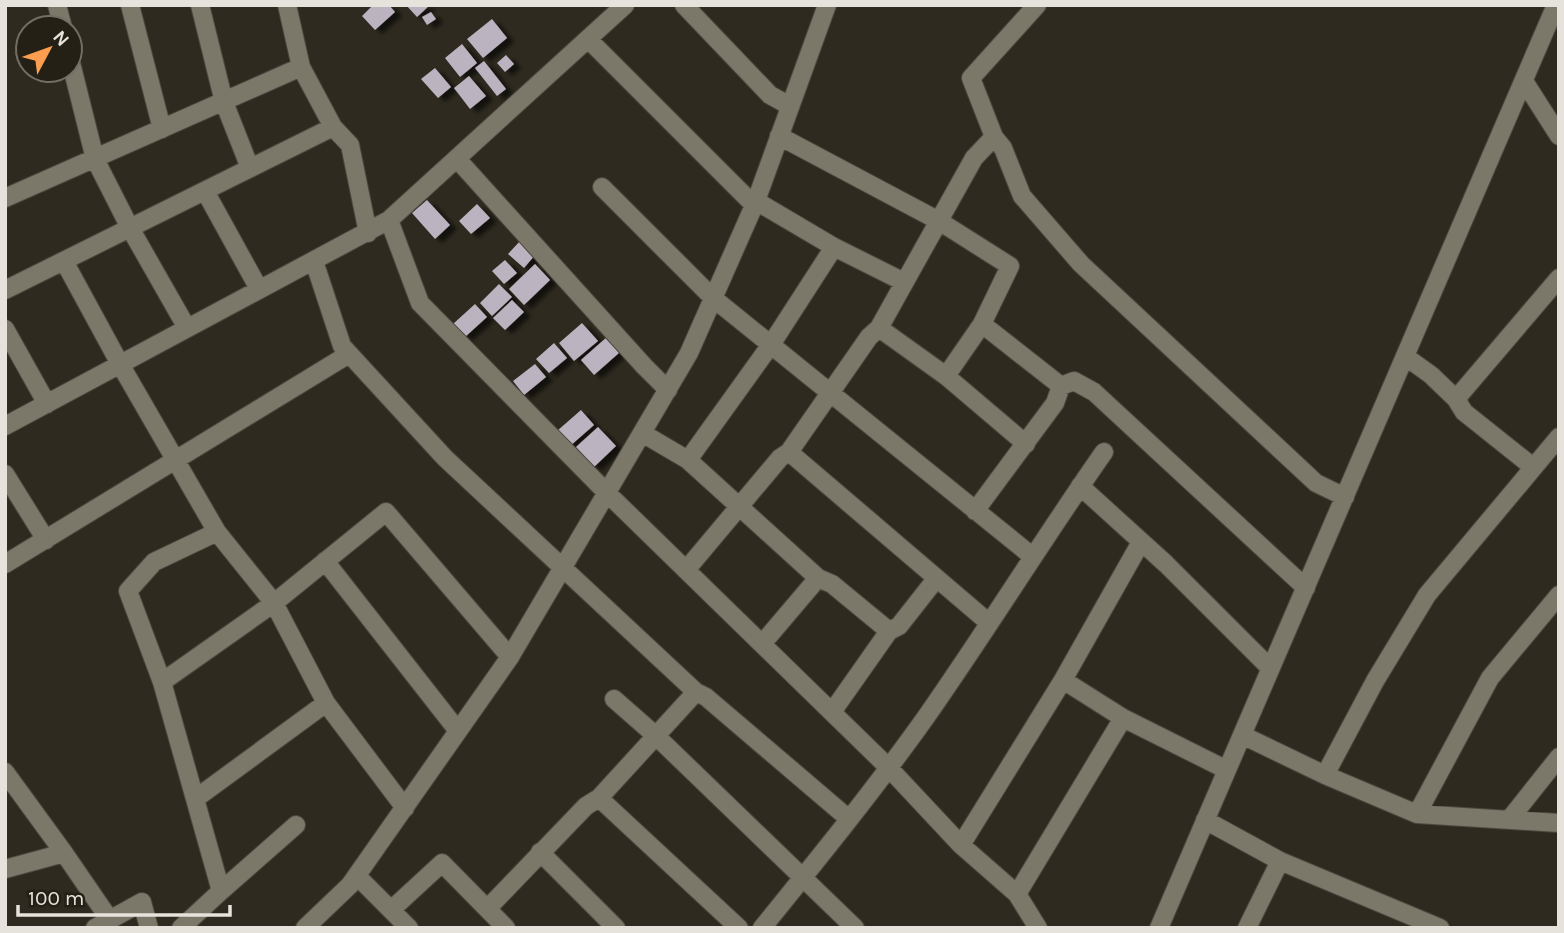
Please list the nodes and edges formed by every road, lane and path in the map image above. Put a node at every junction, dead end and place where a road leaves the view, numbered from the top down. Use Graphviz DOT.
graph roads {
  1 [pos="130,5"];
  2 [pos="200,5"];
  3 [pos="287,5"];
  4 [pos="625,5"];
  5 [pos="684,5"];
  6 [pos="827,5"];
  7 [pos="1037,5"];
  8 [pos="1556,5"];
  9 [pos="588,39"];
  10 [pos="301,67"];
  11 [pos="1524,81"];
  12 [pos="76,84"];
  13 [pos="224,102"];
  14 [pos="790,106"];
  15 [pos="333,127"];
  16 [pos="162,129"];
  17 [pos="779,136"];
  18 [pos="1559,136"];
  19 [pos="994,137"];
  20 [pos="95,159"];
  21 [pos="458,160"];
  22 [pos="250,168"];
  23 [pos="603,187"];
  24 [pos="205,191"];
  25 [pos="5,198"];
  26 [pos="755,203"];
  27 [pos="389,220"];
  28 [pos="939,221"];
  29 [pos="130,228"];
  30 [pos="368,233"];
  31 [pos="834,247"];
  32 [pos="64,261"];
  33 [pos="314,261"];
  34 [pos="1559,278"];
  35 [pos="904,282"];
  36 [pos="259,289"];
  37 [pos="5,290"];
  38 [pos="713,298"];
  39 [pos="982,324"];
  40 [pos="187,328"];
  41 [pos="879,328"];
  42 [pos="5,329"];
  43 [pos="772,344"];
  44 [pos="349,354"];
  45 [pos="1406,356"];
  46 [pos="120,364"];
  47 [pos="946,376"];
  48 [pos="1061,386"];
  49 [pos="668,390"];
  50 [pos="831,391"];
  51 [pos="1456,399"];
  52 [pos="47,404"];
  53 [pos="5,426"];
  54 [pos="642,433"];
  55 [pos="1559,437"];
  56 [pos="1026,444"];
  57 [pos="789,452"];
  58 [pos="1104,452"];
  59 [pos="176,460"];
  60 [pos="688,460"];
  61 [pos="1533,467"];
  62 [pos="5,474"];
  63 [pos="1080,486"];
  64 [pos="607,493"];
  65 [pos="1345,497"];
  66 [pos="739,507"];
  67 [pos="975,511"];
  68 [pos="217,532"];
  69 [pos="46,540"];
  70 [pos="1141,542"];
  71 [pos="1032,556"];
  72 [pos="325,561"];
  73 [pos="5,564"];
  74 [pos="563,568"];
  75 [pos="686,570"];
  76 [pos="818,578"];
  77 [pos="936,579"];
  78 [pos="1306,588"];
  79 [pos="1559,595"];
  80 [pos="274,603"];
  81 [pos="988,622"];
  82 [pos="889,631"];
  83 [pos="762,644"];
  84 [pos="510,657"];
  85 [pos="1270,668"];
  86 [pos="1063,680"];
  87 [pos="162,682"];
  88 [pos="696,692"];
  89 [pos="614,699"];
  90 [pos="326,703"];
  91 [pos="832,712"];
  92 [pos="1124,718"];
  93 [pos="458,732"];
  94 [pos="655,735"];
  95 [pos="1242,735"];
  96 [pos="1559,757"];
  97 [pos="888,767"];
  98 [pos="1227,770"];
  99 [pos="5,772"];
  100 [pos="1325,775"];
  101 [pos="599,797"];
  102 [pos="195,799"];
  103 [pos="405,808"];
  104 [pos="1417,814"];
  105 [pos="849,819"];
  106 [pos="1205,820"];
  107 [pos="1509,820"];
  108 [pos="1559,823"];
  109 [pos="296,825"];
  110 [pos="961,845"];
  111 [pos="540,852"];
  112 [pos="64,853"];
  113 [pos="1280,861"];
  114 [pos="5,869"];
  115 [pos="357,876"];
  116 [pos="803,877"];
  117 [pos="221,891"];
  118 [pos="1017,894"];
  119 [pos="488,908"];
  120 [pos="391,910"];
  121 [pos="102,924"];
  122 [pos="149,928"];
  123 [pos="181,928"];
  124 [pos="305,928"];
  125 [pos="409,928"];
  126 [pos="506,928"];
  127 [pos="616,928"];
  128 [pos="739,928"];
  129 [pos="762,928"];
  130 [pos="855,928"];
  131 [pos="1038,928"];
  132 [pos="1159,928"];
  133 [pos="1247,928"];
  134 [pos="1440,928"];
  1 -- 16 [label="street"];
  2 -- 13 [label="street"];
  3 -- 10 [label="street"];
  4 -- 9 [label="street"];
  5 -- 14 [label="street"];
  6 -- 14 [label="street"];
  7 -- 19 [label="street"];
  8 -- 11 [label="street"];
  9 -- 21 [label="street"];
  9 -- 26 [label="street"];
  10 -- 13 [label="street"];
  10 -- 15 [label="street"];
  11 -- 18 [label="street"];
  11 -- 45 [label="street"];
  12 -- 20 [label="street"];
  13 -- 16 [label="street"];
  13 -- 22 [label="street"];
  14 -- 17 [label="street"];
  15 -- 22 [label="street"];
  15 -- 30 [label="street"];
  16 -- 20 [label="street"];
  17 -- 26 [label="street"];
  17 -- 28 [label="street"];
  19 -- 28 [label="street"];
  19 -- 65 [label="street"];
  20 -- 25 [label="street"];
  20 -- 29 [label="street"];
  21 -- 27 [label="street"];
  21 -- 49 [label="street"];
  22 -- 24 [label="street"];
  23 -- 38 [label="street"];
  24 -- 29 [label="street"];
  24 -- 36 [label="street"];
  26 -- 31 [label="street"];
  26 -- 38 [label="street"];
  27 -- 30 [label="street"];
  27 -- 64 [label="street"];
  28 -- 35 [label="street"];
  28 -- 39 [label="street"];
  29 -- 32 [label="street"];
  29 -- 40 [label="street"];
  30 -- 33 [label="street"];
  31 -- 35 [label="street"];
  31 -- 43 [label="street"];
  32 -- 37 [label="street"];
  32 -- 46 [label="street"];
  33 -- 36 [label="street"];
  33 -- 44 [label="street"];
  34 -- 51 [label="street"];
  35 -- 41 [label="street"];
  36 -- 40 [label="street"];
  38 -- 43 [label="street"];
  38 -- 49 [label="street"];
  39 -- 47 [label="street"];
  39 -- 48 [label="street"];
  40 -- 46 [label="street"];
  41 -- 47 [label="street"];
  41 -- 50 [label="street"];
  42 -- 52 [label="street"];
  43 -- 50 [label="street"];
  43 -- 60 [label="street"];
  44 -- 59 [label="street"];
  44 -- 74 [label="street"];
  45 -- 51 [label="street"];
  45 -- 65 [label="street"];
  46 -- 52 [label="street"];
  46 -- 59 [label="street"];
  47 -- 56 [label="street"];
  48 -- 56 [label="street"];
  48 -- 78 [label="street"];
  49 -- 54 [label="street"];
  50 -- 57 [label="street"];
  50 -- 67 [label="street"];
  51 -- 61 [label="street"];
  52 -- 53 [label="street"];
  54 -- 60 [label="street"];
  54 -- 64 [label="street"];
  55 -- 61 [label="street"];
  56 -- 67 [label="street"];
  57 -- 66 [label="street"];
  57 -- 77 [label="street"];
  58 -- 63 [label="street"];
  59 -- 68 [label="street"];
  59 -- 69 [label="street"];
  60 -- 66 [label="street"];
  61 -- 100 [label="street"];
  62 -- 69 [label="street"];
  63 -- 70 [label="street"];
  63 -- 71 [label="street"];
  64 -- 74 [label="street"];
  64 -- 75 [label="street"];
  65 -- 78 [label="street"];
  66 -- 75 [label="street"];
  66 -- 76 [label="street"];
  67 -- 71 [label="street"];
  68 -- 80 [label="street"];
  68 -- 87 [label="street"];
  69 -- 73 [label="street"];
  70 -- 85 [label="street"];
  70 -- 86 [label="street"];
  71 -- 81 [label="street"];
  72 -- 80 [label="street"];
  72 -- 84 [label="street"];
  72 -- 93 [label="street"];
  74 -- 84 [label="street"];
  74 -- 88 [label="street"];
  75 -- 83 [label="street"];
  76 -- 82 [label="street"];
  76 -- 83 [label="street"];
  77 -- 81 [label="street"];
  77 -- 82 [label="street"];
  78 -- 85 [label="street"];
  79 -- 104 [label="street"];
  80 -- 87 [label="street"];
  80 -- 90 [label="street"];
  81 -- 97 [label="street"];
  82 -- 91 [label="street"];
  83 -- 91 [label="street"];
  84 -- 93 [label="street"];
  85 -- 95 [label="street"];
  86 -- 92 [label="street"];
  86 -- 110 [label="street"];
  87 -- 102 [label="street"];
  88 -- 94 [label="street"];
  88 -- 105 [label="street"];
  89 -- 94 [label="street"];
  90 -- 102 [label="street"];
  90 -- 103 [label="street"];
  91 -- 97 [label="street"];
  92 -- 98 [label="street"];
  92 -- 118 [label="street"];
  93 -- 103 [label="street"];
  94 -- 101 [label="street"];
  94 -- 116 [label="street"];
  95 -- 98 [label="street"];
  95 -- 100 [label="street"];
  96 -- 107 [label="street"];
  97 -- 105 [label="street"];
  97 -- 110 [label="street"];
  98 -- 106 [label="street"];
  99 -- 112 [label="street"];
  100 -- 104 [label="street"];
  101 -- 111 [label="street"];
  101 -- 128 [label="street"];
  102 -- 117 [label="street"];
  103 -- 115 [label="street"];
  104 -- 107 [label="street"];
  105 -- 116 [label="street"];
  106 -- 113 [label="street"];
  106 -- 132 [label="street"];
  107 -- 108 [label="street"];
  109 -- 117 [label="street"];
  110 -- 118 [label="street"];
  111 -- 119 [label="street"];
  111 -- 127 [label="street"];
  112 -- 114 [label="street"];
  112 -- 121 [label="street"];
  113 -- 133 [label="street"];
  113 -- 134 [label="street"];
  115 -- 120 [label="street"];
  115 -- 124 [label="street"];
  116 -- 129 [label="street"];
  116 -- 130 [label="street"];
  117 -- 123 [label="street"];
  118 -- 131 [label="street"];
  119 -- 120 [label="street"];
  119 -- 126 [label="street"];
  120 -- 125 [label="street"];
  121 -- 122 [label="street"];
}
